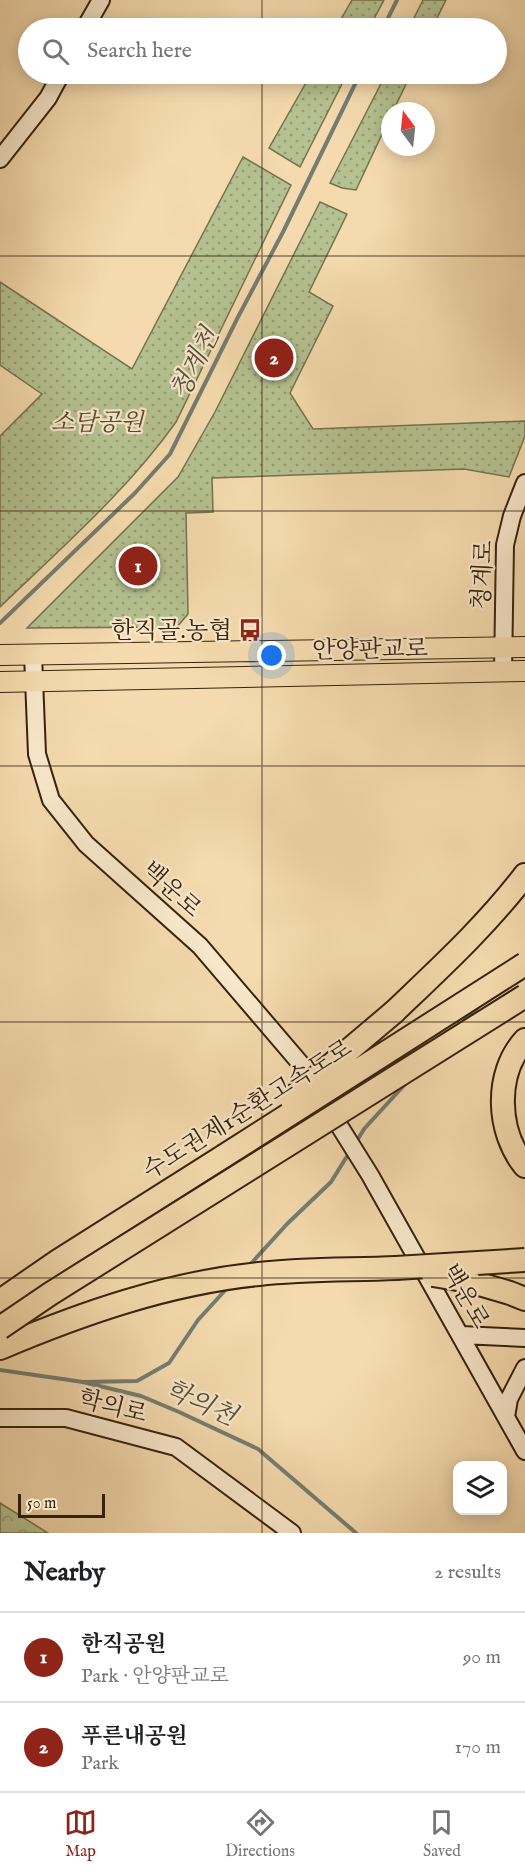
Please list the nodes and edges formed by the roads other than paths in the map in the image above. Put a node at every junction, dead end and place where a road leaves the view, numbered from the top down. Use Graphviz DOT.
graph roads {
  1 [pos="100,0"];
  2 [pos="90,18"];
  3 [pos="56,84"];
  4 [pos="0,159"];
  5 [pos="525,483"];
  6 [pos="525,646"];
  7 [pos="502,648"];
  8 [pos="33,654"];
  9 [pos="1,655"];
  10 [pos="525,671"];
  11 [pos="503,672"];
  12 [pos="34,681"];
  13 [pos="0,682"];
  14 [pos="525,876"];
  15 [pos="525,964"];
  16 [pos="525,996"];
  17 [pos="525,1040"];
  18 [pos="224,1156"];
  19 [pos="525,1167"];
  20 [pos="525,1260"];
  21 [pos="396,1268"];
  22 [pos="525,1299"];
  23 [pos="0,1301"];
  24 [pos="0,1328"];
  25 [pos="460,1335"];
  26 [pos="525,1338"];
  27 [pos="0,1348"];
  28 [pos="525,1368"];
  29 [pos="506,1417"];
  30 [pos="0,1418"];
  31 [pos="525,1451"];
  32 [pos="292,1533"];
  1 -- 2 [label="main road"];
  3 -- 4 [label="main road"];
  5 -- 7 [label="main road, 청계로"];
  6 -- 7 [label="main road, 안양판교로"];
  7 -- 8 [label="main road, 안양판교로"];
  7 -- 11 [label="main road, 청계로"];
  8 -- 9 [label="main road, 안양판교로"];
  8 -- 12 [label="main road, 백운로"];
  10 -- 11 [label="main road, 안양판교로"];
  11 -- 12 [label="main road, 안양판교로"];
  12 -- 13 [label="main road, 안양판교로"];
  12 -- 25 [label="main road, 백운로"];
  14 -- 18 [label="highway, bridge"];
  15 -- 18 [label="highway, 수도권제1순환고속도로, bridge"];
  16 -- 24 [label="highway, bridge"];
  17 -- 19 [label="highway"];
  18 -- 23 [label="highway, 수도권제1순환고속도로"];
  20 -- 21 [label="highway, bridge"];
  21 -- 22 [label="highway, bridge"];
  21 -- 27 [label="highway"];
  25 -- 26 [label="main road"];
  25 -- 29 [label="main road, 백운로"];
  28 -- 29 [label="main road"];
  29 -- 31 [label="main road, 백운로"];
  30 -- 32 [label="main road, 학의로"];
}
